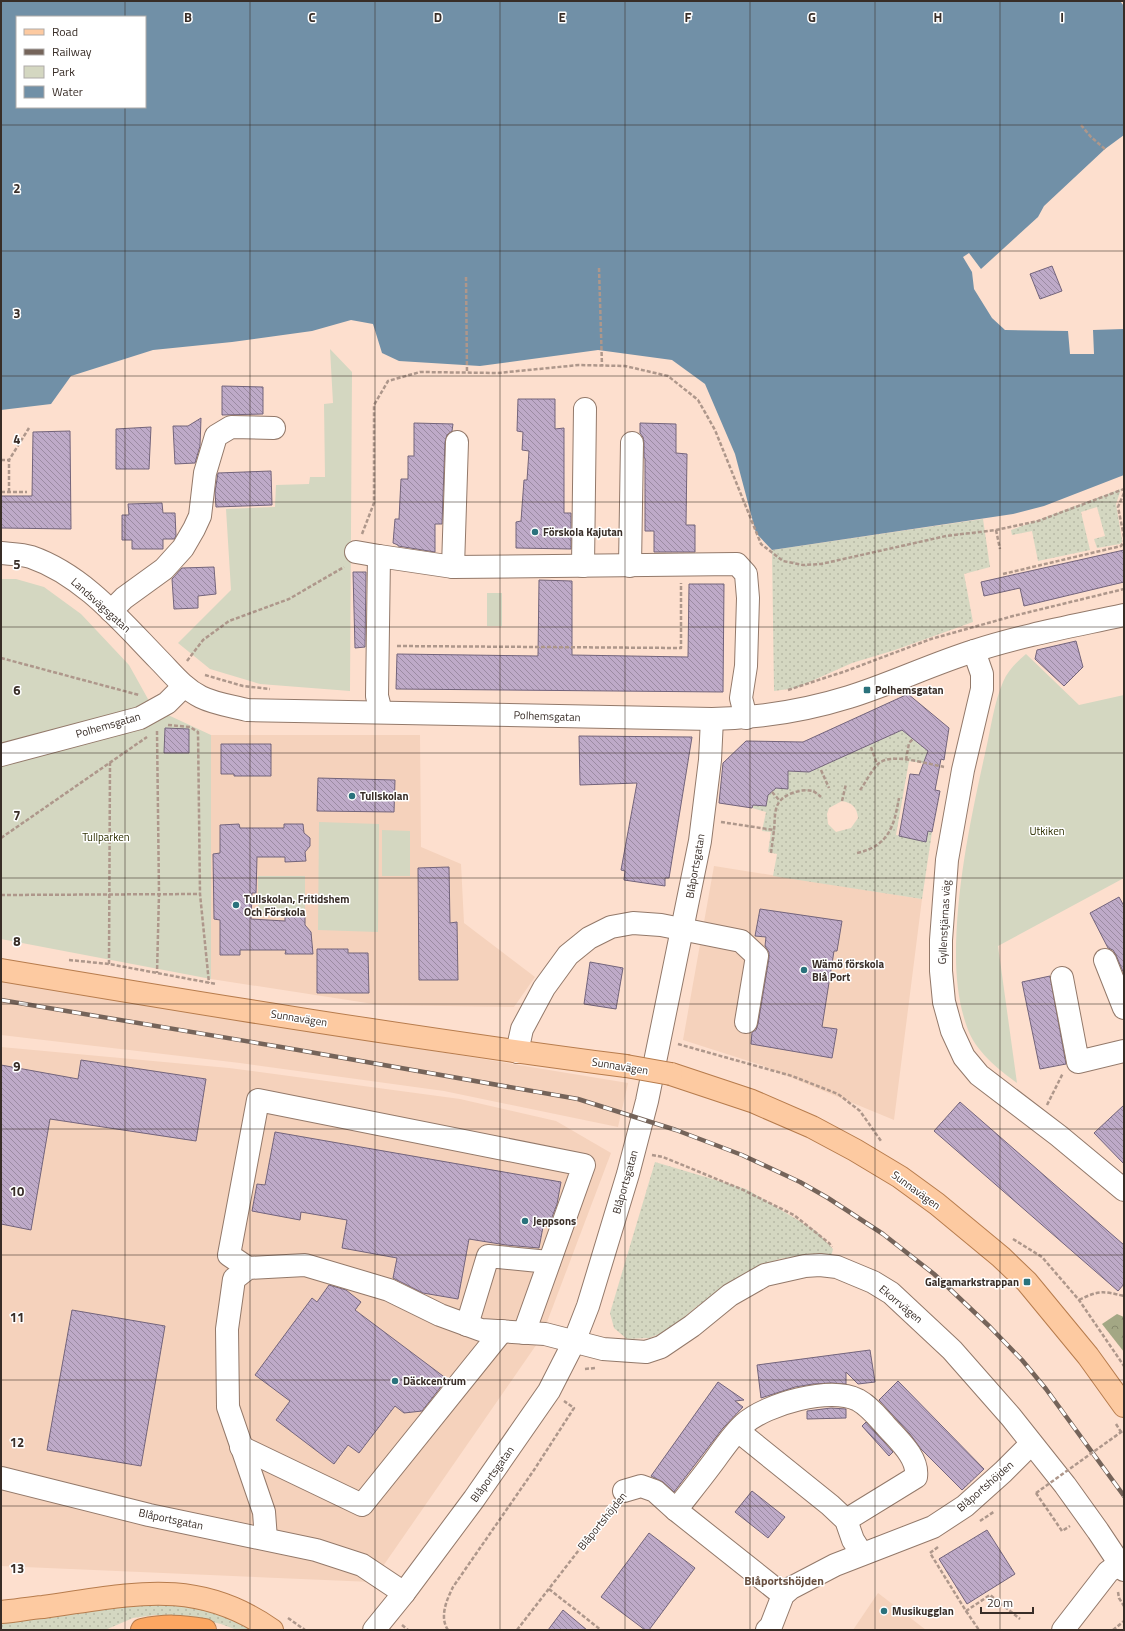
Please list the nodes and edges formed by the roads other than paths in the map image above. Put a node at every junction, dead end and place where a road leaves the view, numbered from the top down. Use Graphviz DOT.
graph roads {
  1 [pos="585,409"];
  2 [pos="274,428"];
  3 [pos="457,442"];
  4 [pos="632,443"];
  5 [pos="356,552"];
  6 [pos="1,553"];
  7 [pos="379,556"];
  8 [pos="583,566"];
  9 [pos="630,566"];
  10 [pos="453,567"];
  11 [pos="111,611"];
  12 [pos="1124,615"];
  13 [pos="974,651"];
  14 [pos="184,686"];
  15 [pos="381,712"];
  16 [pos="746,718"];
  17 [pos="712,719"];
  18 [pos="1,755"];
  19 [pos="682,930"];
  20 [pos="1104,960"];
  21 [pos="1,970"];
  22 [pos="1062,978"];
  23 [pos="1124,1008"];
  24 [pos="746,1022"];
  25 [pos="1124,1051"];
  26 [pos="517,1052"];
  27 [pos="1124,1190"];
  28 [pos="549,1262"];
  29 [pos="248,1268"];
  30 [pos="467,1325"];
  31 [pos="502,1332"];
  32 [pos="524,1333"];
  33 [pos="574,1342"];
  34 [pos="1124,1406"];
  35 [pos="738,1430"];
  36 [pos="1031,1444"];
  37 [pos="241,1447"];
  38 [pos="1,1478"];
  39 [pos="624,1491"];
  40 [pos="676,1510"];
  41 [pos="846,1520"];
  42 [pos="266,1539"];
  43 [pos="862,1554"];
  44 [pos="1117,1568"];
  45 [pos="404,1594"];
  46 [pos="783,1595"];
  47 [pos="1,1612"];
  48 [pos="142,1630"];
  49 [pos="205,1630"];
  50 [pos="272,1630"];
  51 [pos="374,1630"];
  52 [pos="768,1630"];
  53 [pos="1063,1630"];
  1 -- 8 [label="street"];
  2 -- 11 [label="street"];
  3 -- 10 [label="street"];
  4 -- 9 [label="street"];
  5 -- 7 [label="street"];
  6 -- 11 [label="street, Landsvägsgatan"];
  7 -- 10 [label="street"];
  7 -- 15 [label="street"];
  8 -- 9 [label="street"];
  8 -- 10 [label="street"];
  9 -- 16 [label="street"];
  11 -- 14 [label="street, Landsvägsgatan"];
  12 -- 13 [label="street, Polhemsgatan"];
  13 -- 16 [label="street, Polhemsgatan"];
  13 -- 27 [label="street, Gyllenstjärnas väg"];
  14 -- 15 [label="street, Polhemsgatan"];
  14 -- 18 [label="street, Polhemsgatan"];
  15 -- 17 [label="street, Polhemsgatan"];
  16 -- 17 [label="street, Polhemsgatan"];
  17 -- 19 [label="street, Blåportsgatan"];
  19 -- 24 [label="street"];
  19 -- 26 [label="street"];
  19 -- 33 [label="street, Blåportsgatan"];
  20 -- 23 [label="street"];
  21 -- 26 [label="main road, Sunnavägen"];
  22 -- 25 [label="street"];
  26 -- 34 [label="main road, Sunnavägen, bridge"];
  28 -- 29 [label="street"];
  28 -- 30 [label="street"];
  28 -- 32 [label="street"];
  29 -- 30 [label="street, Ekorrvägen"];
  29 -- 37 [label="street"];
  30 -- 31 [label="street, Ekorrvägen"];
  31 -- 32 [label="street, Ekorrvägen"];
  31 -- 37 [label="street"];
  32 -- 33 [label="street, Ekorrvägen"];
  33 -- 36 [label="street, Ekorrvägen"];
  33 -- 45 [label="street, Blåportsgatan"];
  35 -- 40 [label="street"];
  35 -- 41 [label="street"];
  35 -- 41 [label="street"];
  36 -- 43 [label="street, Blåportshöjden"];
  36 -- 44 [label="street, Ekorrvägen"];
  37 -- 42 [label="street"];
  38 -- 42 [label="street, Blåportsgatan"];
  39 -- 40 [label="street, Blåportshöjden"];
  40 -- 46 [label="street, Blåportshöjden"];
  41 -- 43 [label="street"];
  42 -- 45 [label="street, Blåportsgatan"];
  43 -- 46 [label="street, Blåportshöjden"];
  44 -- 53 [label="street"];
  45 -- 51 [label="street, Blåportsgatan"];
  46 -- 52 [label="street"];
  47 -- 50 [label="main road"];
  48 -- 49 [label="highway"];
}
